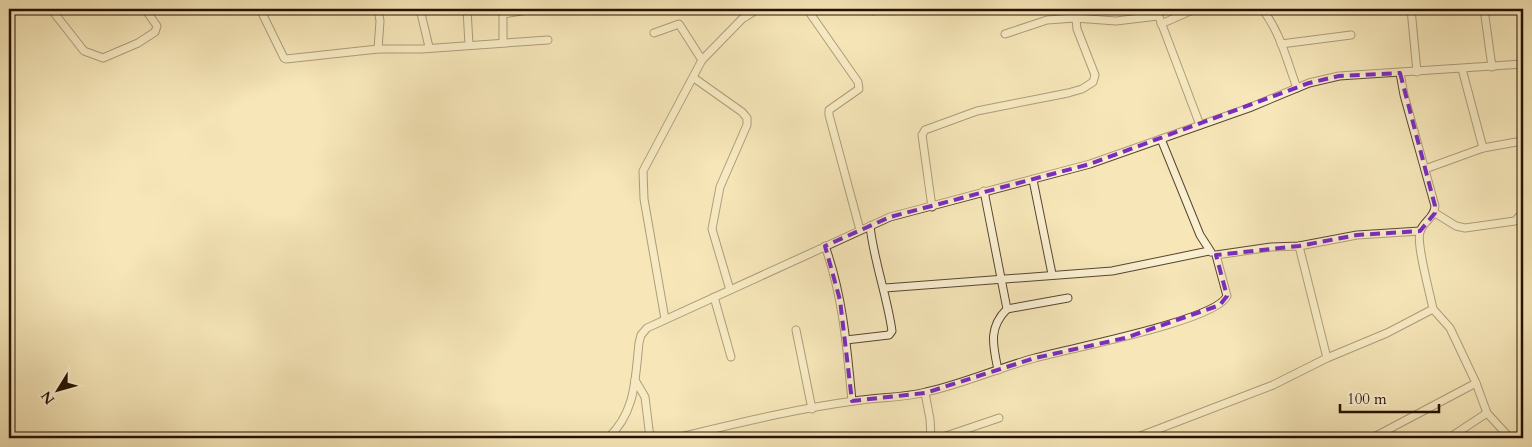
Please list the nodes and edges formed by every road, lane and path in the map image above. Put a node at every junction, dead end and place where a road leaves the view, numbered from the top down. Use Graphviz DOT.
graph roads {
  1 [pos="29,9"];
  2 [pos="37,9"];
  3 [pos="50,9"];
  4 [pos="145,9"];
  5 [pos="260,9"];
  6 [pos="378,9"];
  7 [pos="420,9"];
  8 [pos="467,9"];
  9 [pos="534,9"];
  10 [pos="758,9"];
  11 [pos="807,9"];
  12 [pos="1075,9"];
  13 [pos="1195,9"];
  14 [pos="1262,9"];
  15 [pos="1411,9"];
  16 [pos="1484,9"];
  17 [pos="1157,13"];
  18 [pos="1075,18"];
  19 [pos="1161,24"];
  20 [pos="654,33"];
  21 [pos="1005,34"];
  22 [pos="1351,35"];
  23 [pos="548,40"];
  24 [pos="503,42"];
  25 [pos="1281,44"];
  26 [pos="469,45"];
  27 [pos="429,47"];
  28 [pos="378,49"];
  29 [pos="702,60"];
  30 [pos="1523,64"];
  31 [pos="1492,67"];
  32 [pos="1462,69"];
  33 [pos="1416,72"];
  34 [pos="1400,73"];
  35 [pos="694,78"];
  36 [pos="1297,88"];
  37 [pos="1200,126"];
  38 [pos="1162,139"];
  39 [pos="1522,141"];
  40 [pos="1483,148"];
  41 [pos="1425,169"];
  42 [pos="1033,180"];
  43 [pos="984,191"];
  44 [pos="932,207"];
  45 [pos="1523,212"];
  46 [pos="1434,213"];
  47 [pos="870,226"];
  48 [pos="860,230"];
  49 [pos="1420,230"];
  50 [pos="825,246"];
  51 [pos="1299,246"];
  52 [pos="1209,251"];
  53 [pos="1216,255"];
  54 [pos="1052,274"];
  55 [pos="1003,278"];
  56 [pos="885,288"];
  57 [pos="730,290"];
  58 [pos="714,297"];
  59 [pos="1068,298"];
  60 [pos="1007,309"];
  61 [pos="1433,309"];
  62 [pos="665,319"];
  63 [pos="796,330"];
  64 [pos="846,340"];
  65 [pos="731,357"];
  66 [pos="1326,358"];
  67 [pos="998,370"];
  68 [pos="635,380"];
  69 [pos="1476,383"];
  70 [pos="925,392"];
  71 [pos="852,401"];
  72 [pos="812,409"];
  73 [pos="1487,413"];
  74 [pos="999,418"];
  75 [pos="608,438"];
  76 [pos="650,438"];
  77 [pos="676,438"];
  78 [pos="931,438"];
  79 [pos="940,438"];
  80 [pos="1139,438"];
  81 [pos="1372,438"];
  82 [pos="1449,438"];
  83 [pos="1510,438"];
  1 -- 2 [label="street"];
  3 -- 4 [label="street"];
  5 -- 28 [label="street"];
  6 -- 28 [label="street"];
  7 -- 27 [label="street"];
  8 -- 26 [label="street"];
  9 -- 24 [label="street"];
  10 -- 29 [label="street"];
  11 -- 48 [label="street"];
  12 -- 18 [label="street"];
  13 -- 19 [label="street"];
  14 -- 25 [label="street"];
  15 -- 33 [label="street"];
  16 -- 31 [label="street"];
  17 -- 18 [label="street"];
  17 -- 19 [label="street"];
  18 -- 21 [label="street"];
  18 -- 44 [label="street"];
  19 -- 37 [label="street"];
  20 -- 29 [label="street"];
  22 -- 25 [label="street"];
  23 -- 24 [label="street"];
  24 -- 26 [label="street"];
  25 -- 36 [label="street"];
  26 -- 27 [label="street"];
  27 -- 28 [label="street"];
  29 -- 35 [label="street"];
  30 -- 31 [label="street"];
  31 -- 32 [label="street"];
  32 -- 33 [label="street"];
  32 -- 40 [label="street"];
  33 -- 34 [label="street"];
  34 -- 36 [label="street"];
  34 -- 41 [label="street"];
  35 -- 57 [label="street"];
  35 -- 62 [label="street"];
  36 -- 37 [label="street"];
  37 -- 38 [label="street"];
  38 -- 42 [label="street"];
  38 -- 52 [label="street"];
  39 -- 40 [label="street"];
  40 -- 41 [label="street"];
  41 -- 46 [label="street"];
  42 -- 43 [label="street"];
  42 -- 54 [label="street"];
  43 -- 44 [label="street"];
  43 -- 55 [label="street"];
  44 -- 47 [label="street"];
  45 -- 46 [label="street"];
  46 -- 49 [label="street"];
  47 -- 48 [label="street"];
  47 -- 56 [label="street"];
  48 -- 50 [label="street"];
  49 -- 51 [label="street"];
  49 -- 61 [label="street"];
  50 -- 57 [label="street"];
  50 -- 64 [label="street"];
  51 -- 53 [label="street"];
  51 -- 66 [label="street"];
  52 -- 53 [label="street"];
  52 -- 54 [label="street"];
  53 -- 67 [label="street"];
  54 -- 55 [label="street"];
  55 -- 56 [label="street"];
  55 -- 60 [label="street"];
  56 -- 64 [label="street"];
  57 -- 58 [label="street"];
  58 -- 62 [label="street"];
  58 -- 65 [label="street"];
  59 -- 60 [label="street"];
  60 -- 67 [label="street"];
  61 -- 66 [label="street"];
  61 -- 69 [label="street"];
  62 -- 68 [label="street"];
  63 -- 72 [label="street"];
  64 -- 71 [label="street"];
  66 -- 80 [label="street"];
  67 -- 70 [label="street"];
  68 -- 75 [label="street"];
  68 -- 76 [label="street"];
  69 -- 73 [label="street"];
  69 -- 81 [label="street"];
  70 -- 71 [label="street"];
  70 -- 78 [label="street"];
  71 -- 72 [label="street"];
  72 -- 77 [label="street"];
  73 -- 82 [label="street"];
  73 -- 83 [label="street"];
  74 -- 79 [label="street"];
}
